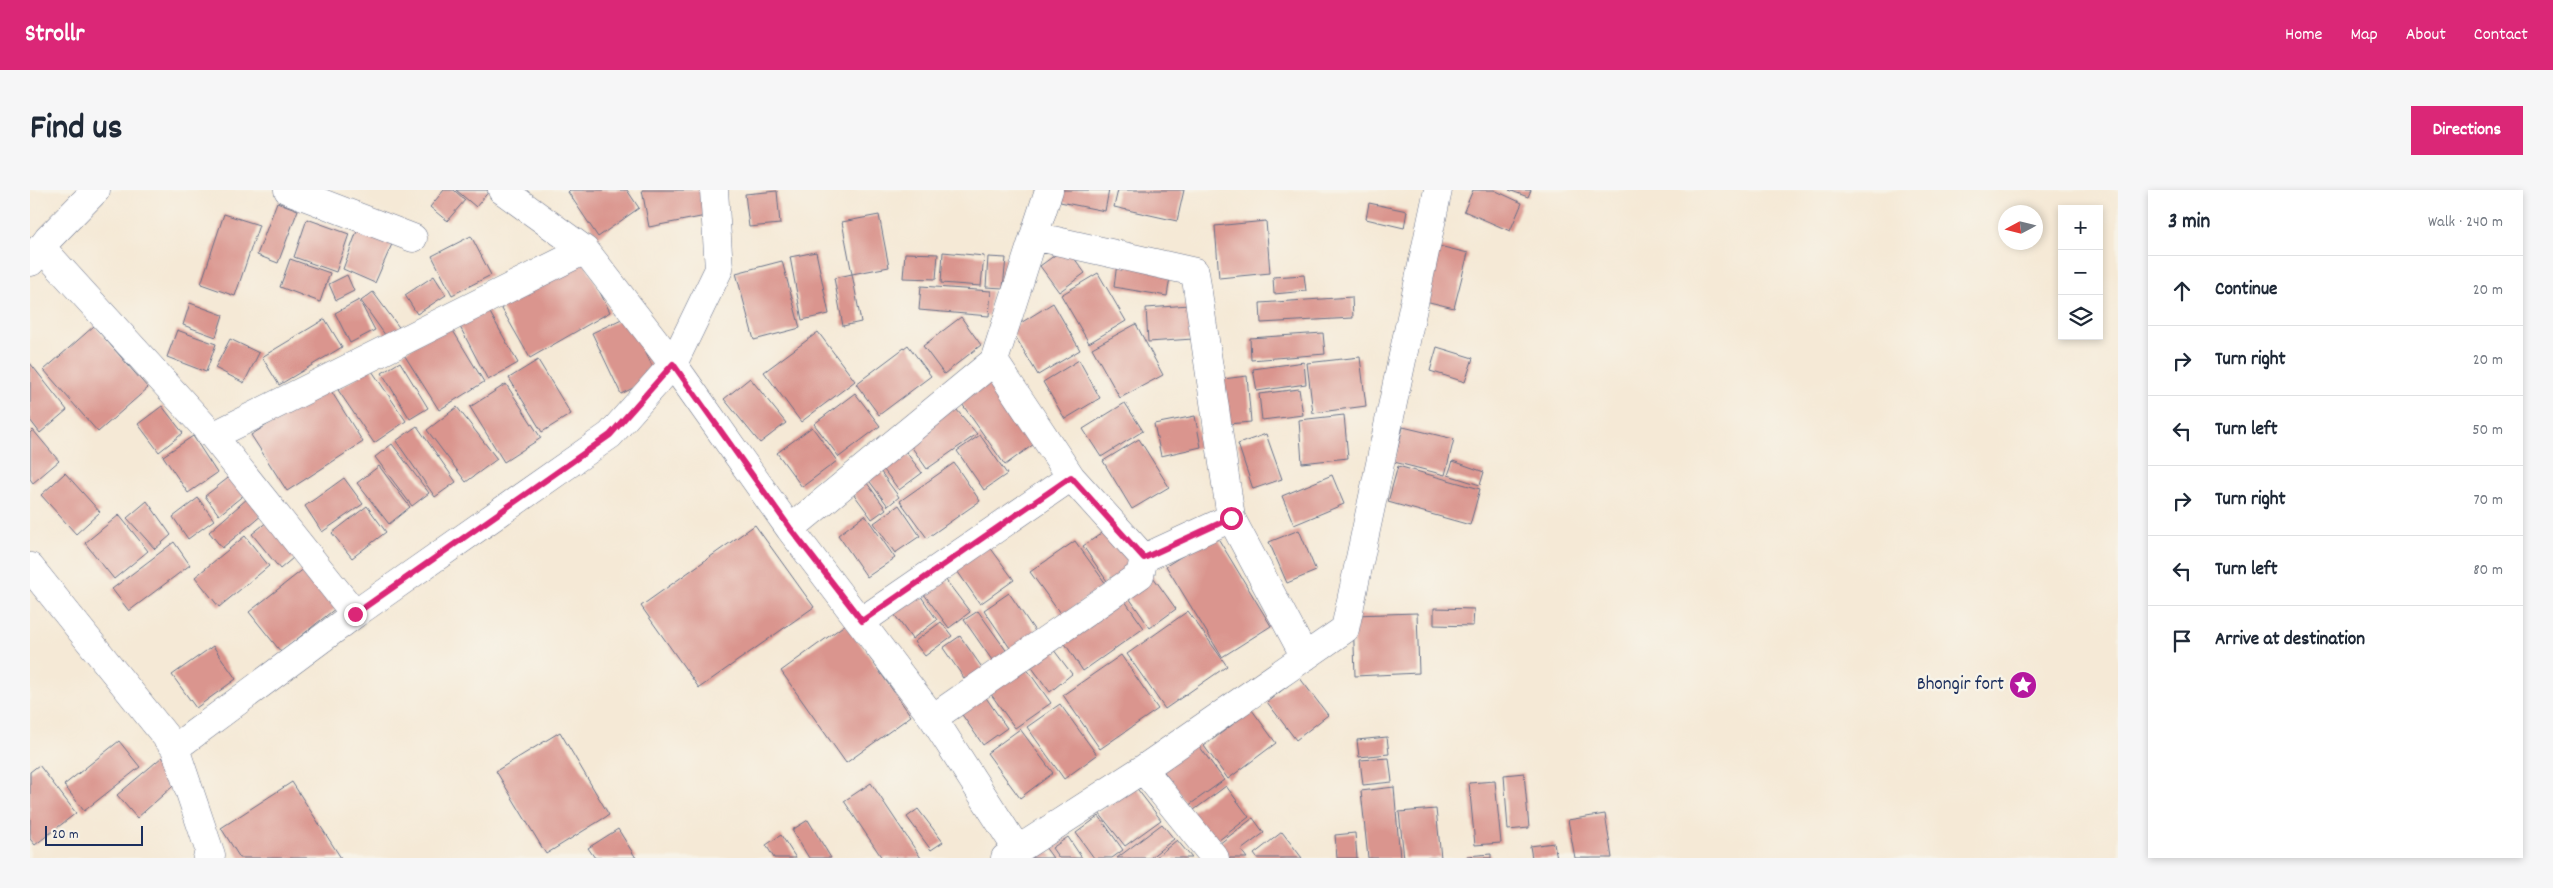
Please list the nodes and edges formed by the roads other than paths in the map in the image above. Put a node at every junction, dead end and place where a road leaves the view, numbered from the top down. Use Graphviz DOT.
graph roads {
  1 [pos="96,190"];
  2 [pos="288,190"];
  3 [pos="502,190"];
  4 [pos="714,190"];
  5 [pos="1049,190"];
  6 [pos="1438,190"];
  7 [pos="1034,236"];
  8 [pos="413,238"];
  9 [pos="585,250"];
  10 [pos="36,255"];
  11 [pos="994,361"];
  12 [pos="673,364"];
  13 [pos="213,436"];
  14 [pos="1071,477"];
  15 [pos="1231,518"];
  16 [pos="790,528"];
  17 [pos="1144,558"];
  18 [pos="30,567"];
  19 [pos="355,614"];
  20 [pos="862,621"];
  21 [pos="1304,657"];
  22 [pos="933,718"];
  23 [pos="175,748"];
  24 [pos="1143,769"];
  25 [pos="1011,854"];
  26 [pos="207,858"];
  27 [pos="1215,858"];
  1 -- 10 [label="street"];
  2 -- 8 [label="street"];
  3 -- 9 [label="street"];
  4 -- 12 [label="street"];
  5 -- 7 [label="street"];
  6 -- 21 [label="street"];
  7 -- 11 [label="street"];
  7 -- 15 [label="street"];
  9 -- 12 [label="street"];
  9 -- 13 [label="street"];
  10 -- 13 [label="street"];
  11 -- 14 [label="street"];
  11 -- 16 [label="street"];
  12 -- 16 [label="street"];
  12 -- 19 [label="street"];
  13 -- 19 [label="street"];
  14 -- 17 [label="street"];
  14 -- 20 [label="street"];
  15 -- 17 [label="street"];
  15 -- 21 [label="street"];
  16 -- 20 [label="street"];
  17 -- 22 [label="street"];
  18 -- 23 [label="street"];
  19 -- 23 [label="street"];
  20 -- 22 [label="street"];
  21 -- 24 [label="street"];
  22 -- 25 [label="street"];
  23 -- 26 [label="street"];
  24 -- 25 [label="street"];
  24 -- 27 [label="street"];
}
